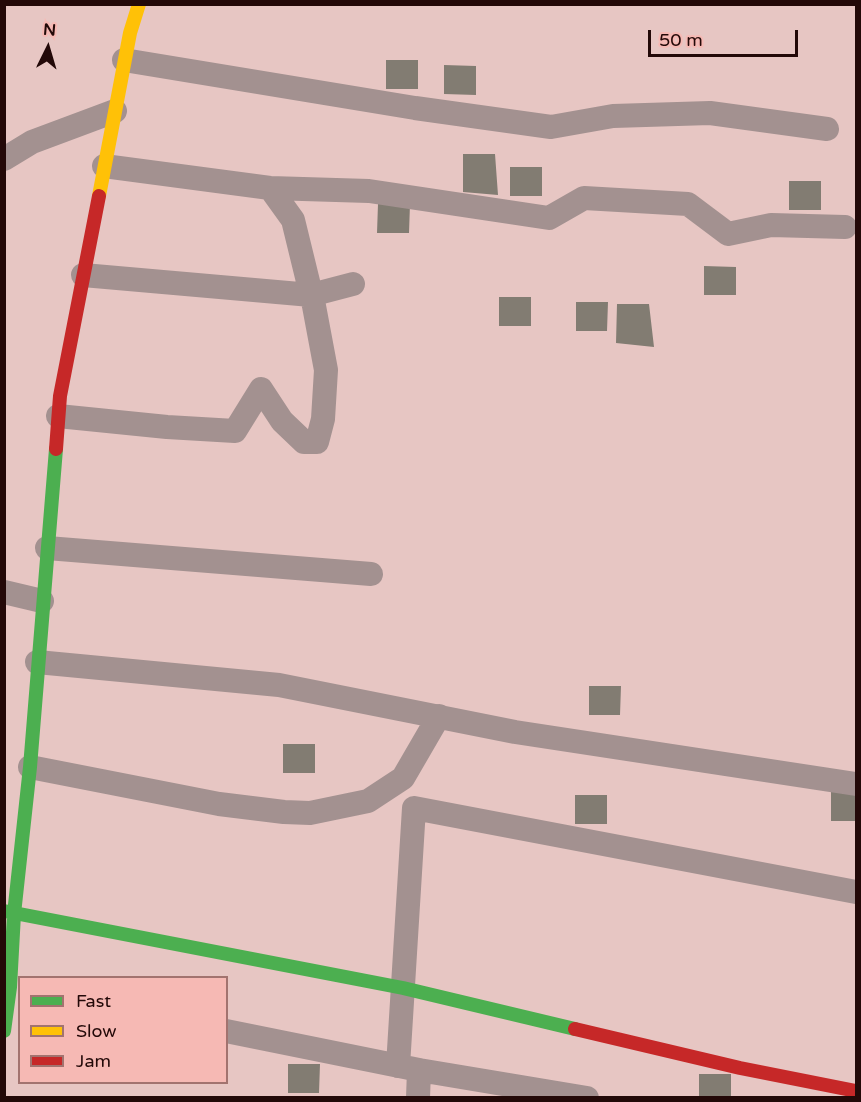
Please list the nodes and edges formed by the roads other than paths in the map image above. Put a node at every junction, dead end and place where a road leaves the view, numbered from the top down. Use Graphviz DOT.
graph roads {
  1 [pos="139,4"];
  2 [pos="124,60"];
  3 [pos="115,111"];
  4 [pos="827,129"];
  5 [pos="4,159"];
  6 [pos="104,166"];
  7 [pos="270,188"];
  8 [pos="845,227"];
  9 [pos="83,275"];
  10 [pos="353,284"];
  11 [pos="311,295"];
  12 [pos="58,416"];
  13 [pos="47,548"];
  14 [pos="371,574"];
  15 [pos="4,592"];
  16 [pos="42,601"];
  17 [pos="37,662"];
  18 [pos="439,716"];
  19 [pos="30,767"];
  20 [pos="856,784"];
  21 [pos="856,892"];
  22 [pos="9,913"];
  23 [pos="11,987"];
  24 [pos="403,988"];
  25 [pos="4,1031"];
  26 [pos="228,1031"];
  27 [pos="408,1068"];
  28 [pos="856,1091"];
  29 [pos="418,1098"];
  30 [pos="587,1098"];
  1 -- 2 [label="main road"];
  2 -- 3 [label="main road"];
  2 -- 4 [label="street"];
  3 -- 5 [label="street"];
  3 -- 6 [label="main road"];
  6 -- 7 [label="street"];
  6 -- 9 [label="main road"];
  7 -- 8 [label="street"];
  7 -- 11 [label="street"];
  9 -- 11 [label="street"];
  9 -- 12 [label="main road"];
  10 -- 11 [label="street"];
  11 -- 12 [label="street"];
  12 -- 13 [label="main road"];
  13 -- 14 [label="street"];
  13 -- 16 [label="main road"];
  15 -- 16 [label="street"];
  16 -- 17 [label="main road"];
  17 -- 18 [label="street"];
  17 -- 19 [label="main road"];
  18 -- 19 [label="street"];
  18 -- 20 [label="street"];
  19 -- 22 [label="main road"];
  21 -- 24 [label="street"];
  22 -- 23 [label="main road"];
  22 -- 24 [label="main road"];
  23 -- 25 [label="main road"];
  24 -- 27 [label="street"];
  24 -- 28 [label="main road"];
  26 -- 27 [label="street"];
  27 -- 29 [label="street"];
  27 -- 30 [label="street"];
}
